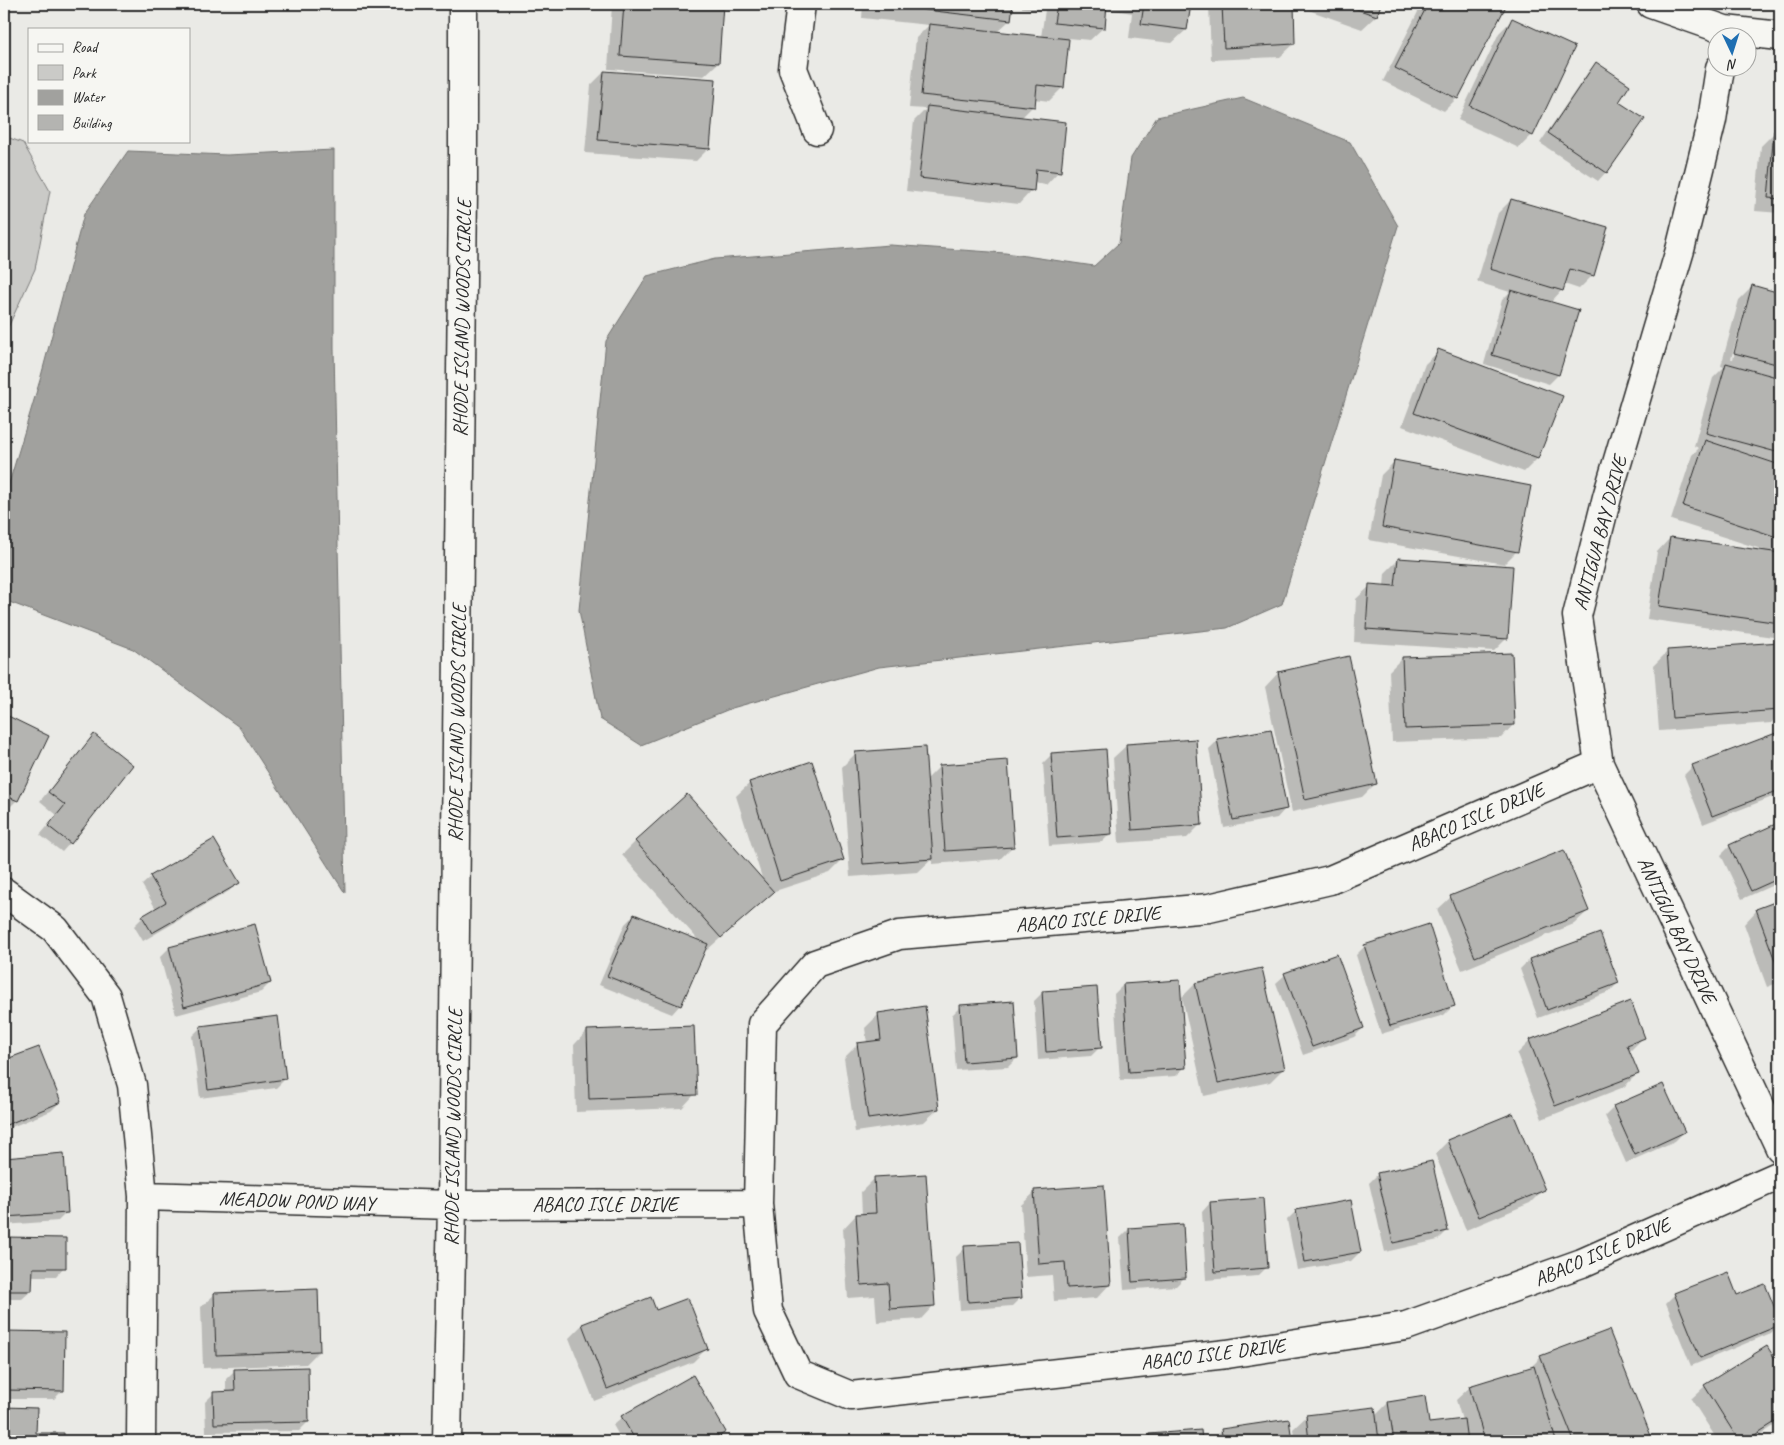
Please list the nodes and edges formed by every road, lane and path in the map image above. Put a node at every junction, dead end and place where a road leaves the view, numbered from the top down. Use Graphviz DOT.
graph roads {
  1 [pos="463,4"];
  2 [pos="801,4"];
  3 [pos="1651,4"];
  4 [pos="1709,28"];
  5 [pos="1756,35"];
  6 [pos="1780,36"];
  7 [pos="1718,78"];
  8 [pos="817,130"];
  9 [pos="1598,764"];
  10 [pos="4,892"];
  11 [pos="1780,1148"];
  12 [pos="1780,1174"];
  13 [pos="143,1196"];
  14 [pos="758,1204"];
  15 [pos="452,1205"];
  16 [pos="141,1441"];
  17 [pos="447,1441"];
  1 -- 15 [label="street, RHODE ISLAND WOODS CIRCLE"];
  2 -- 8 [label="street"];
  3 -- 4 [label="street"];
  5 -- 6 [label="street"];
  7 -- 9 [label="street, ANTIGUA BAY DRIVE"];
  9 -- 11 [label="street, ANTIGUA BAY DRIVE"];
  9 -- 14 [label="street, ABACO ISLE DRIVE"];
  10 -- 13 [label="street"];
  12 -- 14 [label="street, ABACO ISLE DRIVE"];
  13 -- 15 [label="street, MEADOW POND WAY"];
  13 -- 16 [label="street"];
  14 -- 15 [label="street, ABACO ISLE DRIVE"];
  15 -- 17 [label="street, RHODE ISLAND WOODS CIRCLE"];
}
